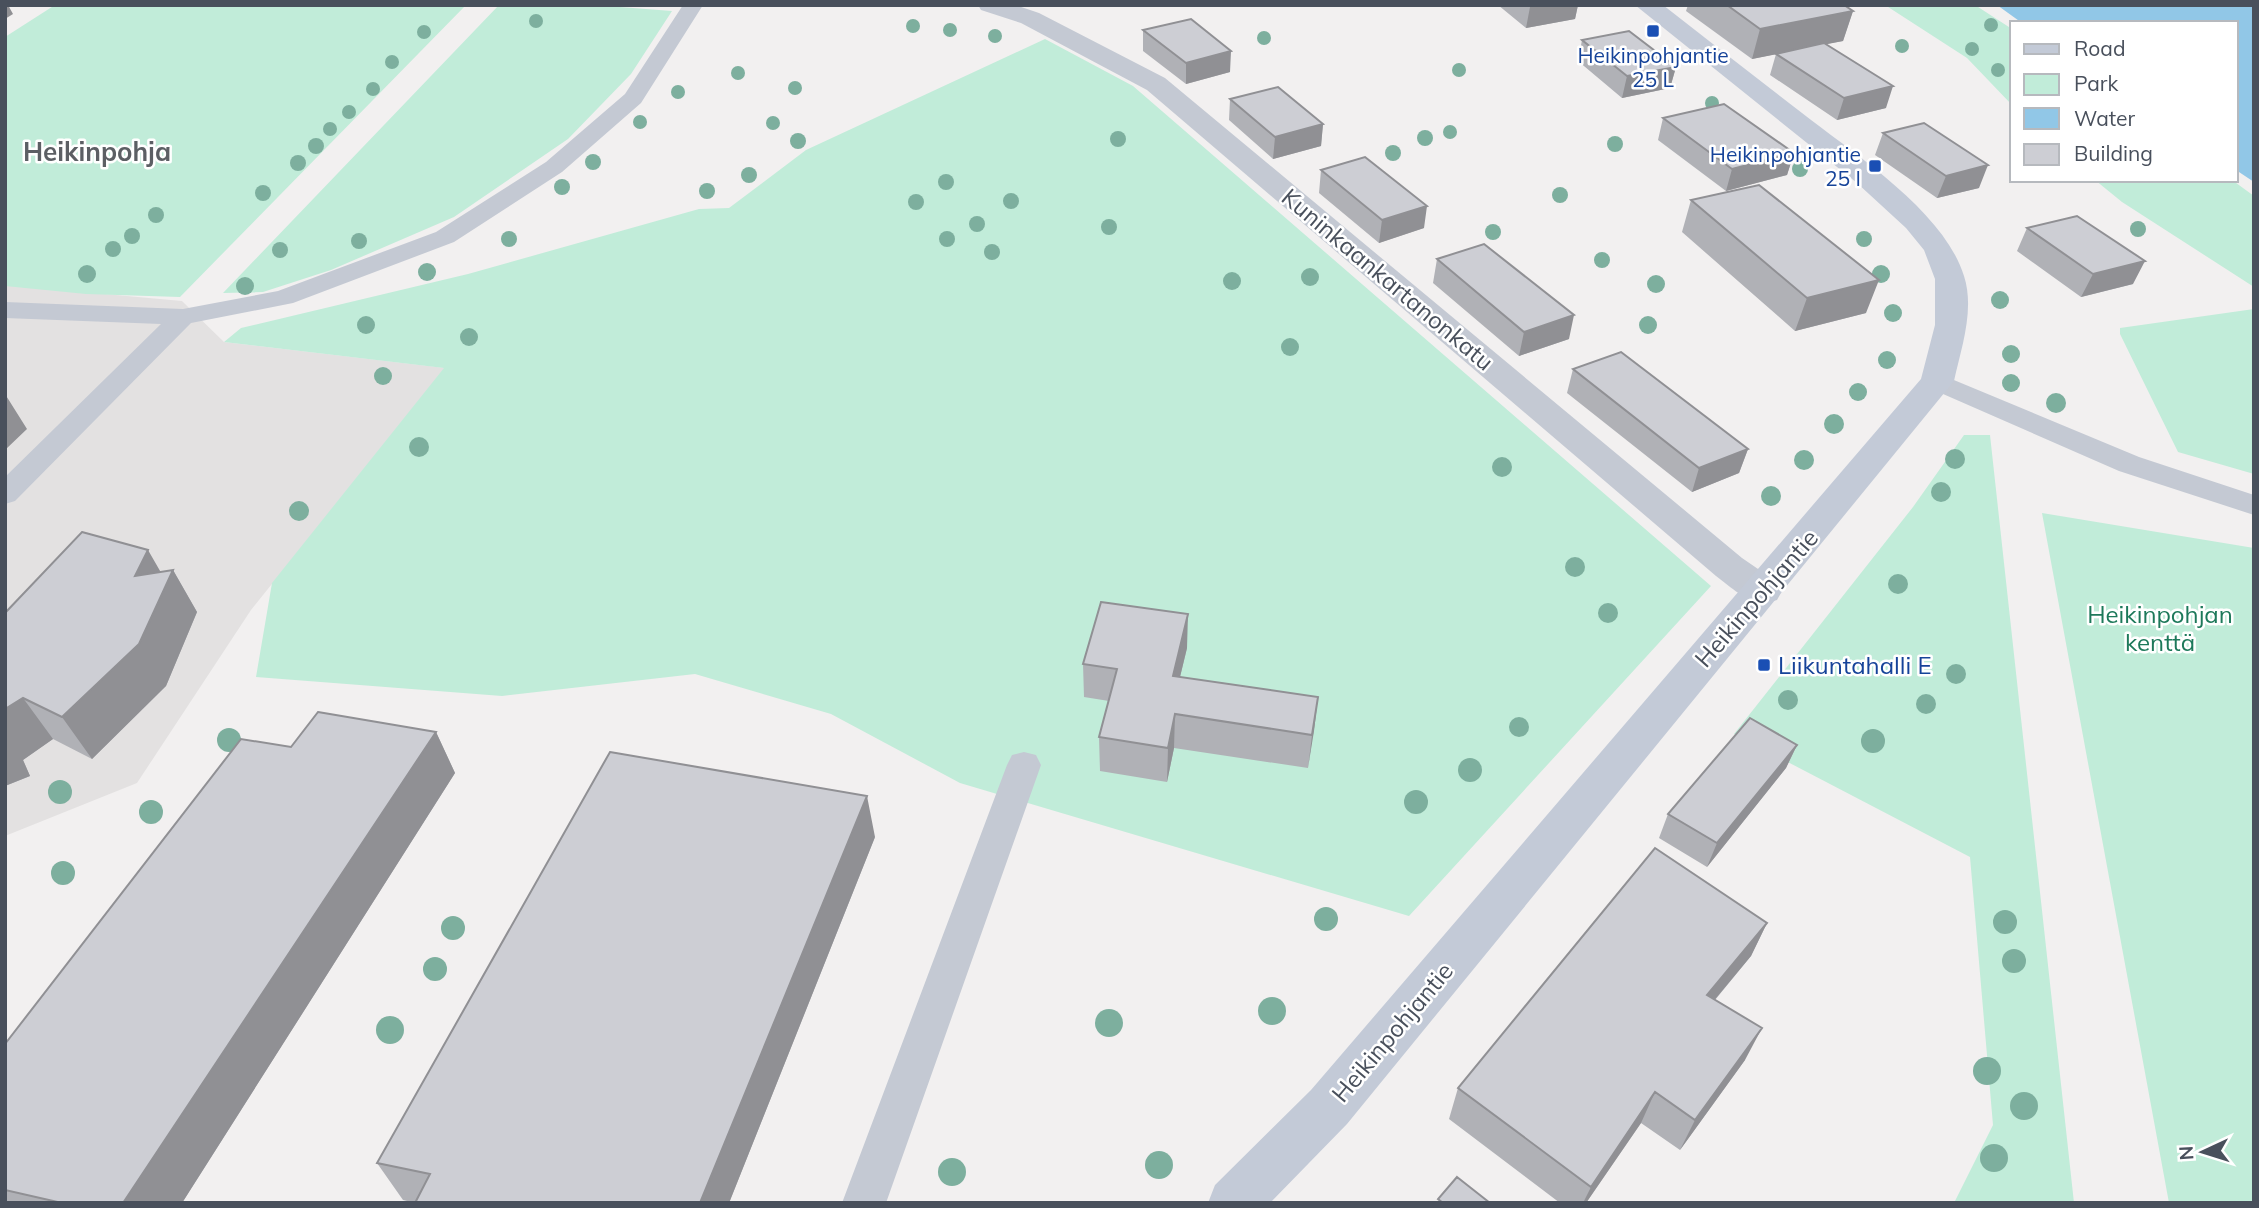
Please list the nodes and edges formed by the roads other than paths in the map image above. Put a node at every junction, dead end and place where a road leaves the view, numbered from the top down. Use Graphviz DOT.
graph roads {
  1 [pos="693,5"];
  2 [pos="990,5"];
  3 [pos="1647,5"];
  4 [pos="5,310"];
  5 [pos="183,317"];
  6 [pos="1937,381"];
  7 [pos="5,494"];
  8 [pos="2254,505"];
  9 [pos="1763,591"];
  10 [pos="1024,765"];
  11 [pos="864,1203"];
  12 [pos="1234,1203"];
  1 -- 5 [label="lane"];
  2 -- 9 [label="street, Kuninkaankartanonkatu"];
  3 -- 6 [label="street, Heikinpohjantie"];
  4 -- 5 [label="lane"];
  5 -- 7 [label="lane"];
  6 -- 8 [label="lane"];
  6 -- 9 [label="street, Heikinpohjantie"];
  9 -- 12 [label="street, Heikinpohjantie"];
  10 -- 11 [label="lane"];
}
